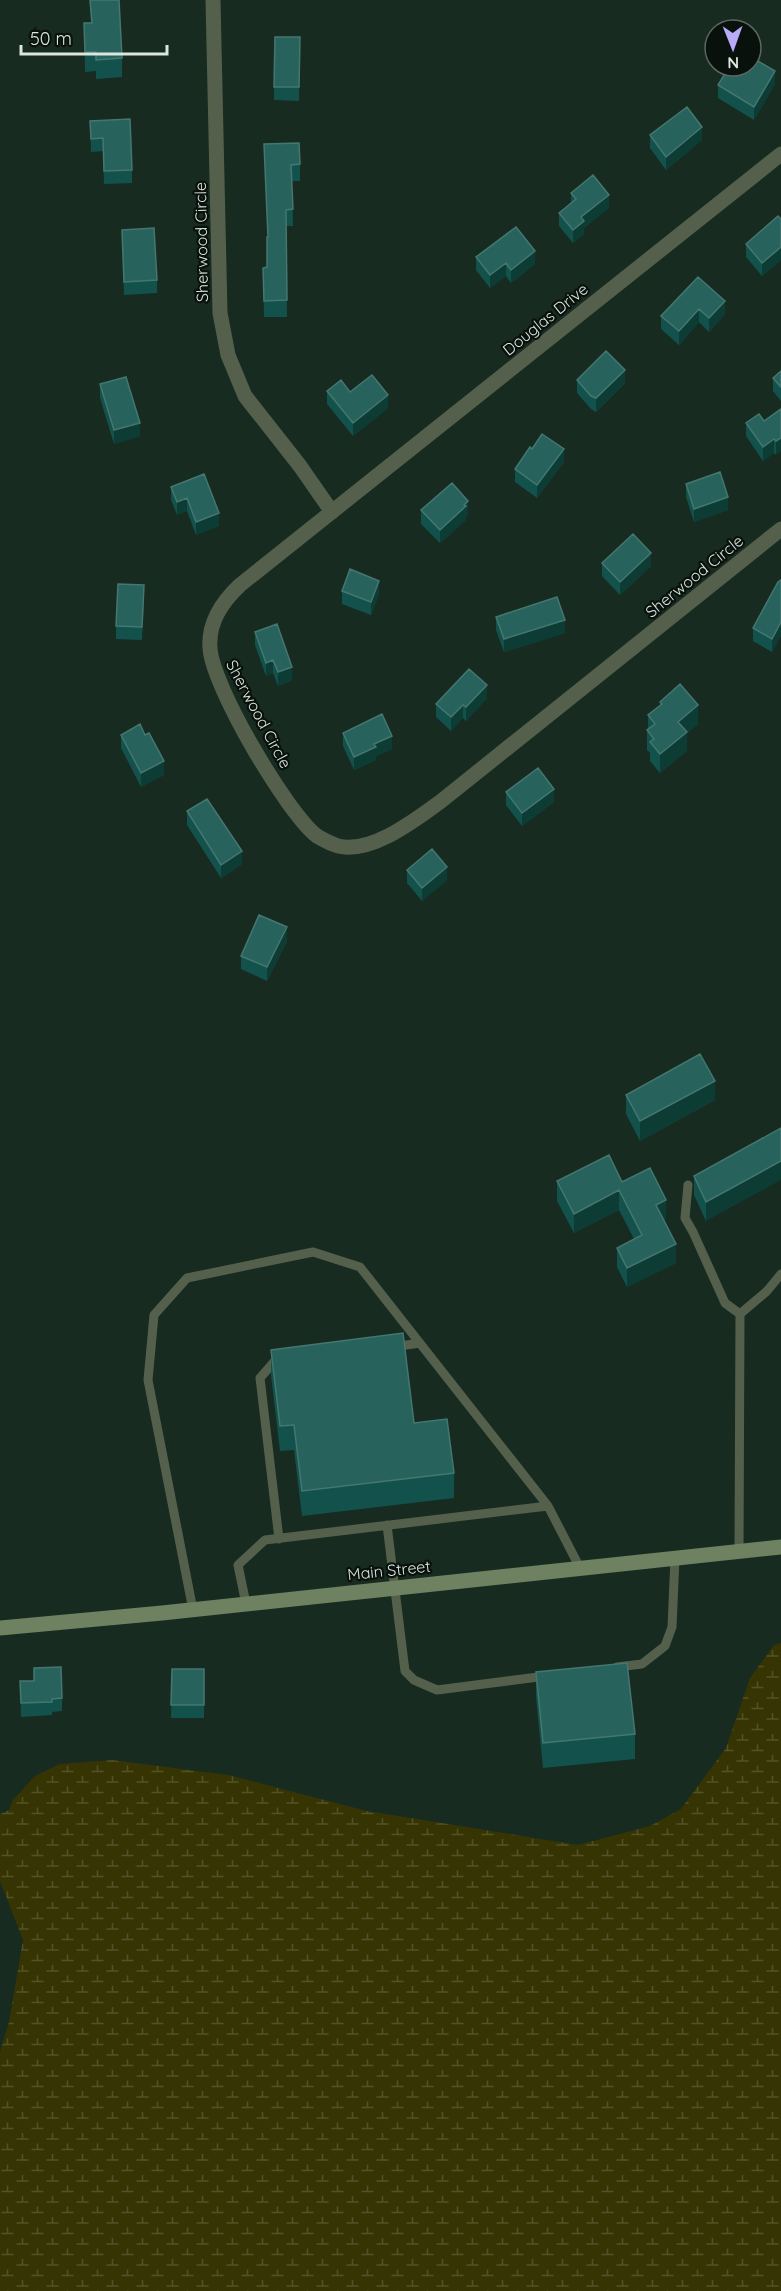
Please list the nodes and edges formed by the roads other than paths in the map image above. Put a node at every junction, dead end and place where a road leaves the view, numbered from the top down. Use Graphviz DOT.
graph roads {
  1 [pos="213,0"];
  2 [pos="781,154"];
  3 [pos="332,512"];
  4 [pos="781,529"];
  5 [pos="688,1185"];
  6 [pos="781,1274"];
  7 [pos="740,1314"];
  8 [pos="420,1343"];
  9 [pos="386,1348"];
  10 [pos="296,1359"];
  11 [pos="548,1506"];
  12 [pos="387,1525"];
  13 [pos="279,1539"];
  14 [pos="781,1547"];
  15 [pos="739,1551"];
  16 [pos="675,1558"];
  17 [pos="580,1568"];
  18 [pos="396,1588"];
  19 [pos="246,1604"];
  20 [pos="193,1610"];
  21 [pos="0,1628"];
  22 [pos="608,1668"];
  23 [pos="551,1676"];
  1 -- 3 [label="street, Sherwood Circle"];
  2 -- 3 [label="street, Douglas Drive"];
  3 -- 4 [label="street, Sherwood Circle"];
  5 -- 7 [label="lane"];
  6 -- 7 [label="lane"];
  7 -- 15 [label="lane"];
  8 -- 9 [label="lane"];
  8 -- 11 [label="lane"];
  8 -- 20 [label="lane"];
  10 -- 13 [label="lane"];
  11 -- 12 [label="lane"];
  11 -- 17 [label="lane"];
  12 -- 13 [label="lane"];
  12 -- 18 [label="lane"];
  13 -- 19 [label="lane"];
  14 -- 15 [label="main road, Main Street"];
  15 -- 16 [label="main road, Main Street"];
  16 -- 17 [label="main road, Main Street"];
  16 -- 22 [label="lane"];
  17 -- 18 [label="main road, Main Street"];
  18 -- 19 [label="main road, Main Street"];
  18 -- 23 [label="lane"];
  19 -- 20 [label="main road, Main Street"];
  20 -- 21 [label="main road, Main Street"];
}
